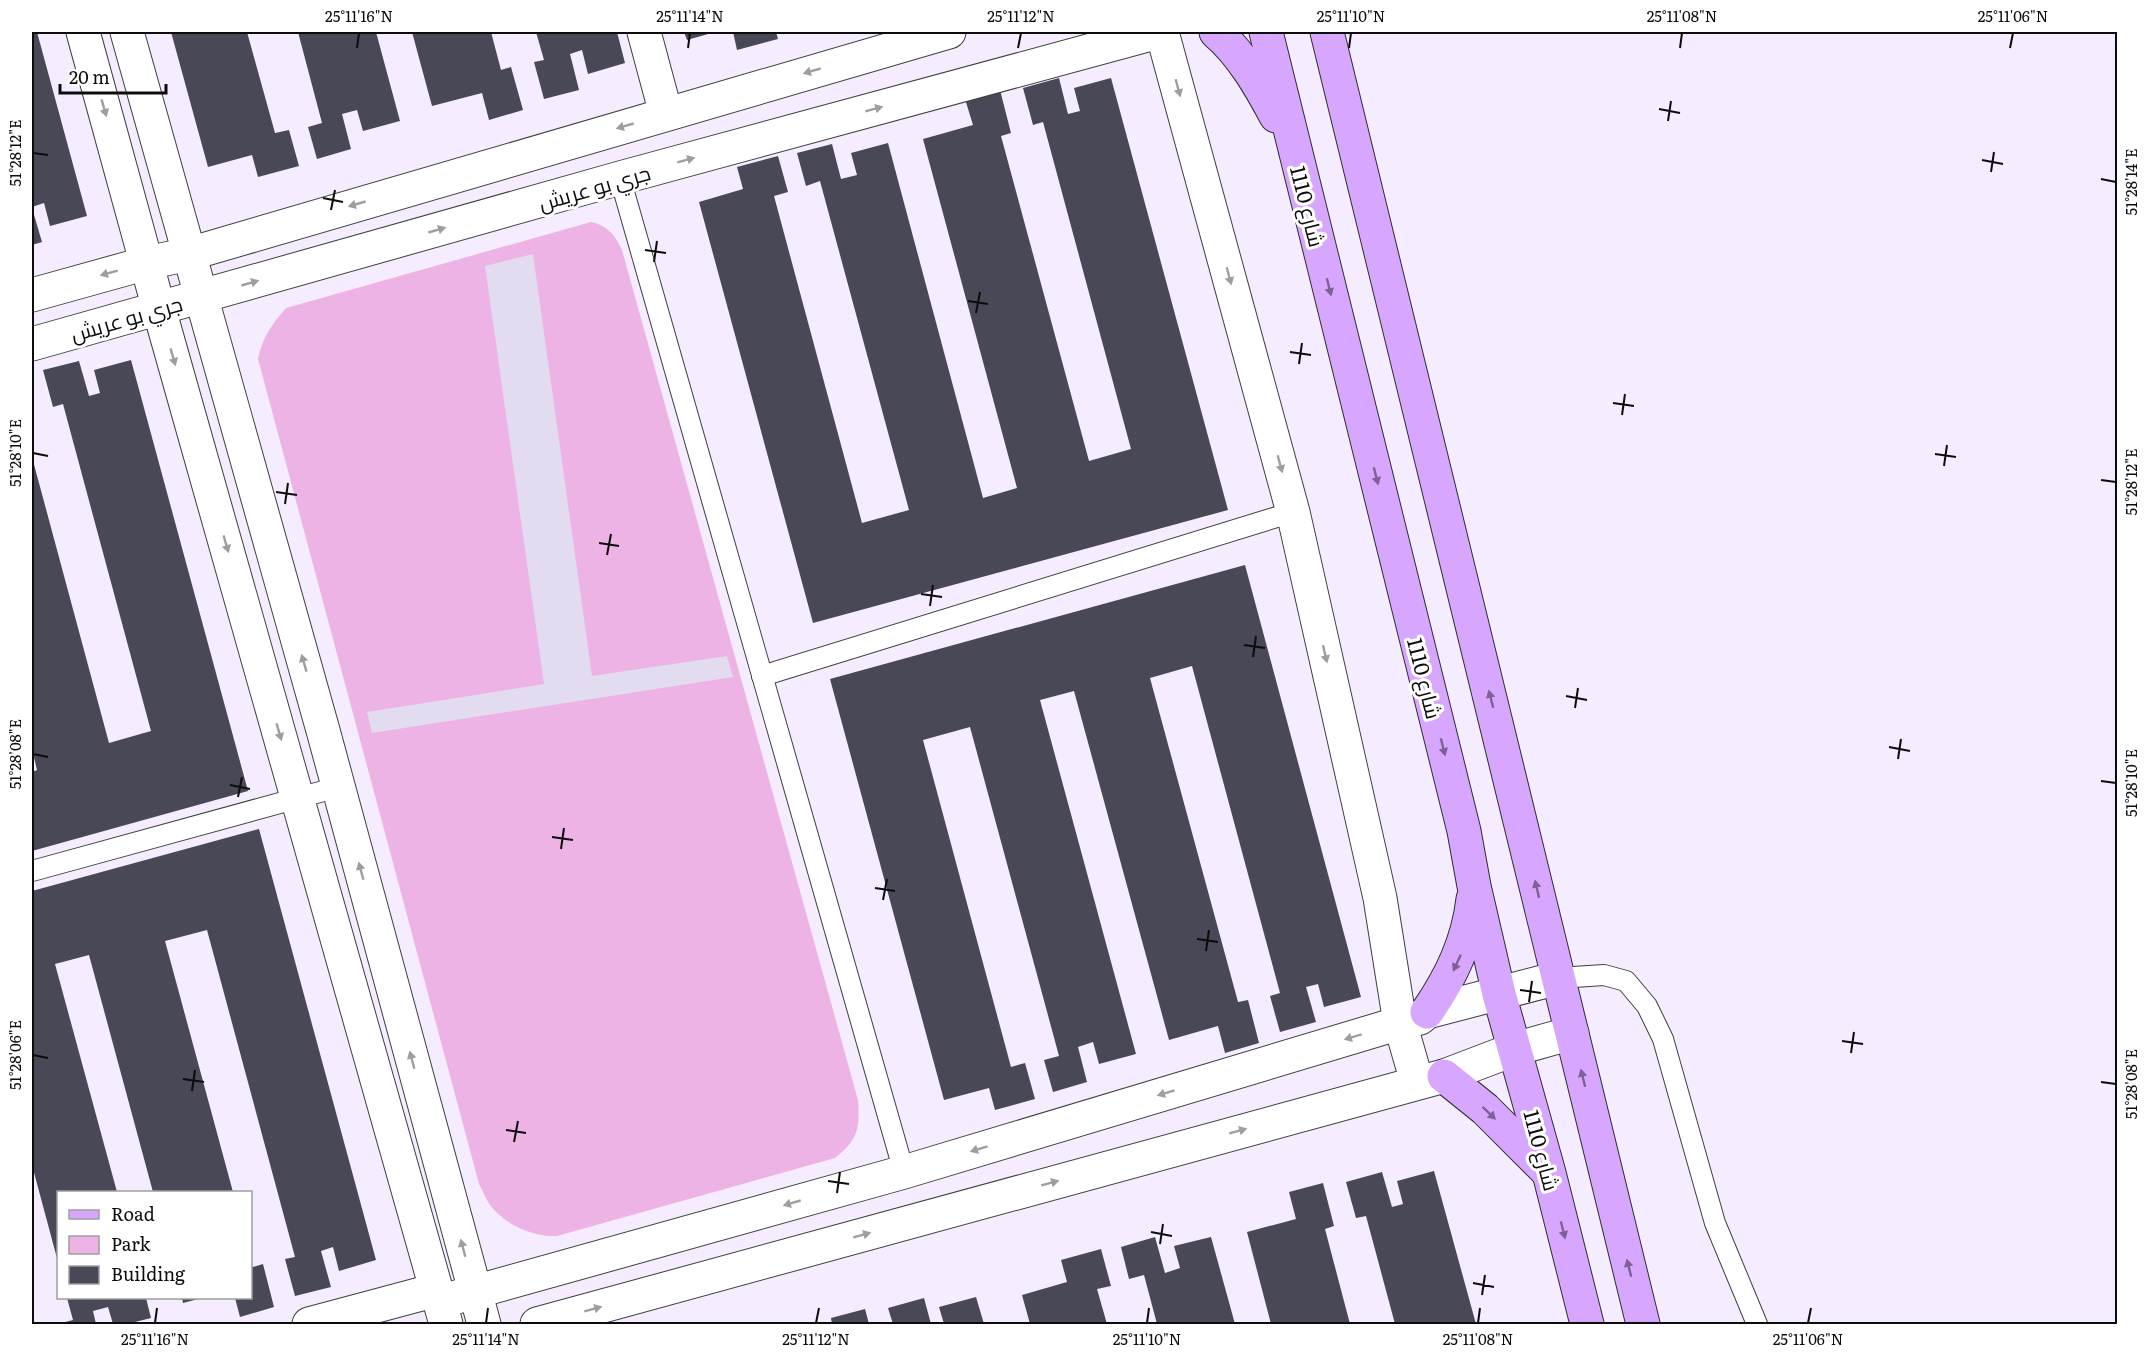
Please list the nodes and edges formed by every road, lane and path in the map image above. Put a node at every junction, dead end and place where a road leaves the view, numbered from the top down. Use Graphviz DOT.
graph roads {
  1 [pos="83,32"];
  2 [pos="127,32"];
  3 [pos="644,32"];
  4 [pos="949,32"];
  5 [pos="1158,32"];
  6 [pos="1162,32"];
  7 [pos="1216,32"];
  8 [pos="1266,32"];
  9 [pos="1327,32"];
  10 [pos="666,114"];
  11 [pos="1294,149"];
  12 [pos="620,178"];
  13 [pos="189,254"];
  14 [pos="147,263"];
  15 [pos="32,295"];
  16 [pos="201,296"];
  17 [pos="159,309"];
  18 [pos="32,344"];
  19 [pos="1293,512"];
  20 [pos="762,676"];
  21 [pos="338,787"];
  22 [pos="298,798"];
  23 [pos="32,871"];
  24 [pos="1474,886"];
  25 [pos="1558,978"];
  26 [pos="1499,994"];
  27 [pos="1414,1017"];
  28 [pos="1572,1033"];
  29 [pos="1515,1049"];
  30 [pos="1430,1079"];
  31 [pos="904,1172"];
  32 [pos="1549,1173"];
  33 [pos="475,1292"];
  34 [pos="441,1306"];
  35 [pos="309,1324"];
  36 [pos="484,1324"];
  37 [pos="537,1324"];
  38 [pos="1587,1324"];
  39 [pos="1643,1324"];
  40 [pos="1757,1324"];
  1 -- 14 [label="street, one-way"];
  2 -- 13 [label="street"];
  3 -- 10 [label="street"];
  4 -- 10 [label="street, one-way"];
  12 -- 5 [label="street, جري بو عريش, one-way"];
  6 -- 19 [label="street, one-way"];
  7 -- 11 [label="street"];
  8 -- 11 [label="street, شارع 1110"];
  25 -- 9 [label="street, one-way"];
  10 -- 13 [label="street, one-way"];
  11 -- 24 [label="street, شارع 1110, one-way"];
  16 -- 12 [label="street, جري بو عريش, one-way"];
  12 -- 20 [label="lane"];
  13 -- 14 [label="street"];
  13 -- 16 [label="street"];
  14 -- 15 [label="street, one-way"];
  14 -- 17 [label="street"];
  16 -- 17 [label="street, جري بو عريش"];
  21 -- 16 [label="street, one-way"];
  17 -- 18 [label="street, جري بو عريش"];
  17 -- 22 [label="street, one-way"];
  19 -- 20 [label="lane"];
  19 -- 27 [label="street, one-way"];
  20 -- 31 [label="lane"];
  21 -- 22 [label="lane"];
  33 -- 21 [label="street, one-way"];
  22 -- 23 [label="lane"];
  22 -- 34 [label="street"];
  24 -- 26 [label="street, شارع 1110"];
  24 -- 27 [label="street, one-way"];
  25 -- 26 [label="street"];
  25 -- 28 [label="street"];
  25 -- 40 [label="lane"];
  26 -- 27 [label="street"];
  26 -- 29 [label="street, شارع 1110"];
  27 -- 30 [label="street"];
  27 -- 31 [label="street, one-way"];
  28 -- 29 [label="street"];
  39 -- 28 [label="street, one-way"];
  29 -- 30 [label="street"];
  29 -- 32 [label="street, شارع 1110"];
  30 -- 32 [label="street, one-way"];
  37 -- 30 [label="street, one-way"];
  31 -- 33 [label="street, one-way"];
  32 -- 38 [label="street, شارع 1110, one-way"];
  33 -- 34 [label="street"];
  33 -- 36 [label="street"];
  34 -- 35 [label="street"];
}
